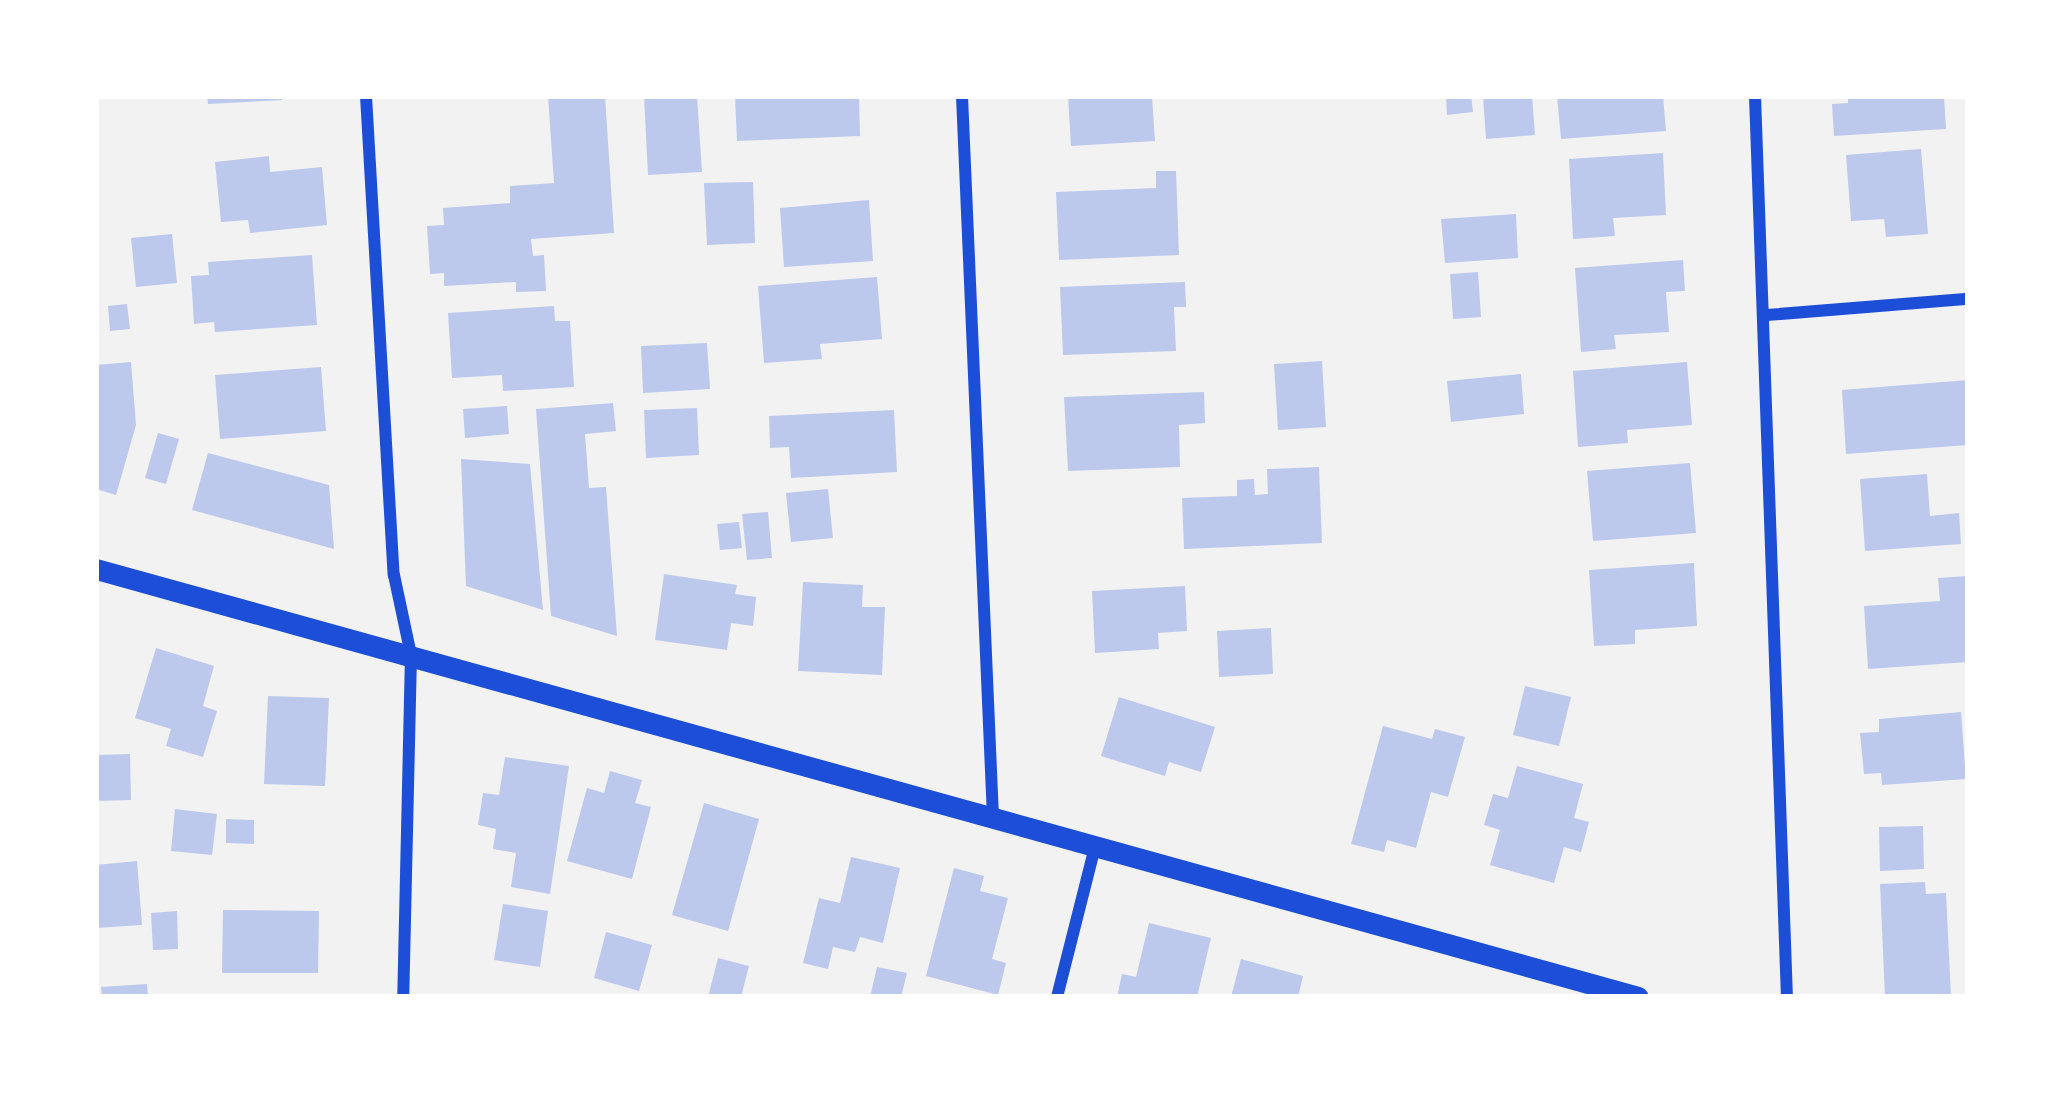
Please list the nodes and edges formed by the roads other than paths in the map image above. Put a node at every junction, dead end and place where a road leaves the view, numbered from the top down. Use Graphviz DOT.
graph roads {
  1 [pos="366,96"];
  2 [pos="962,96"];
  3 [pos="1755,96"];
  4 [pos="1968,299"];
  5 [pos="1767,315"];
  6 [pos="96,569"];
  7 [pos="411,655"];
  8 [pos="992,818"];
  9 [pos="1095,847"];
  10 [pos="403,997"];
  11 [pos="1058,997"];
  12 [pos="1638,997"];
  13 [pos="1786,997"];
  1 -- 7 [label="street"];
  2 -- 8 [label="street"];
  3 -- 5 [label="street"];
  4 -- 5 [label="street"];
  5 -- 13 [label="street"];
  6 -- 7 [label="street"];
  7 -- 8 [label="street"];
  7 -- 10 [label="street"];
  8 -- 9 [label="street"];
  9 -- 11 [label="street"];
  9 -- 12 [label="street"];
}
